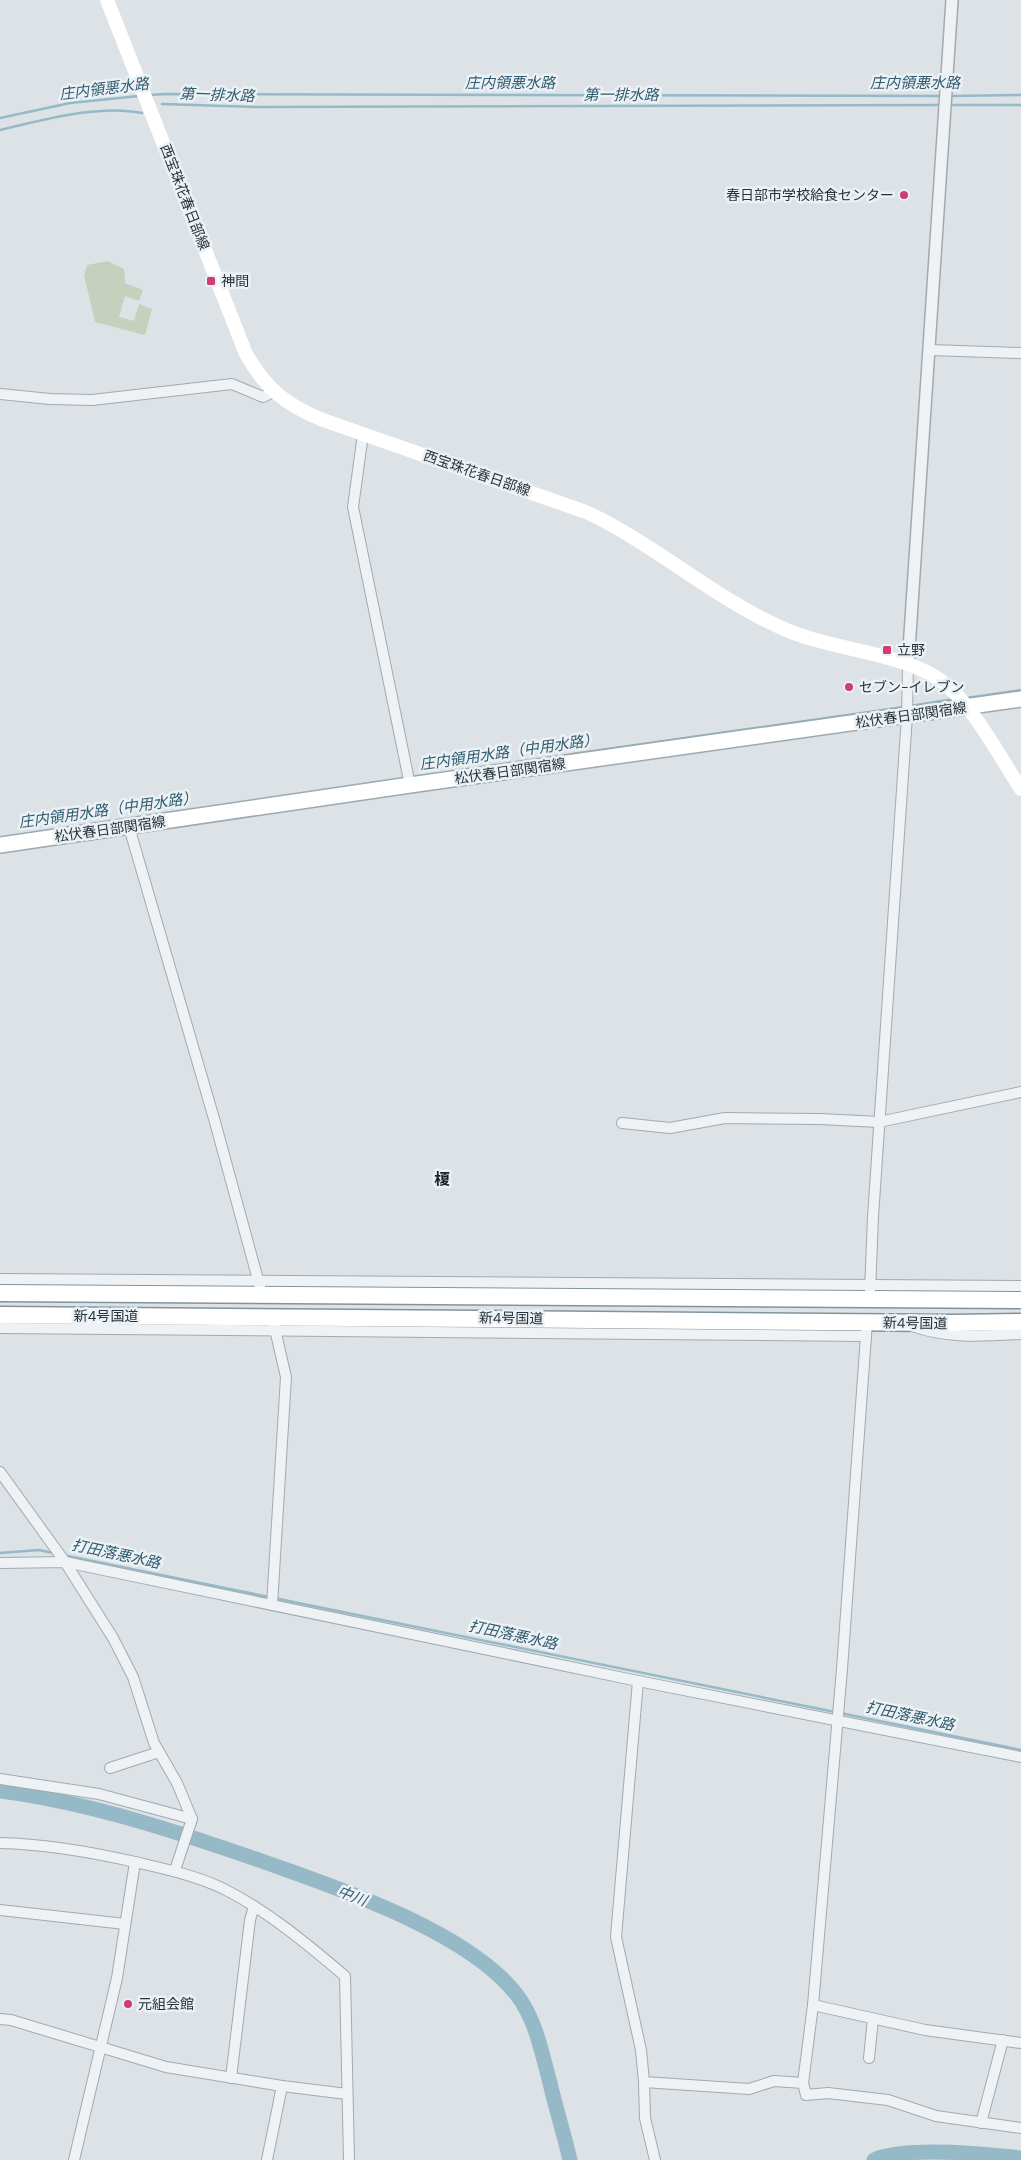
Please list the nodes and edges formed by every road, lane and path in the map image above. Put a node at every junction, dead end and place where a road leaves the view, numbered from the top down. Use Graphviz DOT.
graph roads {
  1 [pos="107,0"];
  2 [pos="952,0"];
  3 [pos="930,350"];
  4 [pos="1021,353"];
  5 [pos="273,392"];
  6 [pos="0,394"];
  7 [pos="363,434"];
  8 [pos="908,665"];
  9 [pos="1021,699"];
  10 [pos="967,708"];
  11 [pos="907,716"];
  12 [pos="410,785"];
  13 [pos="1021,789"];
  14 [pos="129,827"];
  15 [pos="0,845"];
  16 [pos="1021,1092"];
  17 [pos="880,1122"];
  18 [pos="622,1123"];
  19 [pos="0,1279"];
  20 [pos="1021,1286"];
  21 [pos="260,1288"];
  22 [pos="0,1293"];
  23 [pos="870,1293"];
  24 [pos="1021,1300"];
  25 [pos="0,1315"];
  26 [pos="902,1322"];
  27 [pos="1021,1322"];
  28 [pos="274,1324"];
  29 [pos="0,1328"];
  30 [pos="866,1329"];
  31 [pos="1021,1334"];
  32 [pos="0,1472"];
  33 [pos="65,1562"];
  34 [pos="0,1563"];
  35 [pos="272,1605"];
  36 [pos="638,1680"];
  37 [pos="837,1720"];
  38 [pos="159,1752"];
  39 [pos="1021,1757"];
  40 [pos="110,1768"];
  41 [pos="0,1779"];
  42 [pos="192,1819"];
  43 [pos="0,1843"];
  44 [pos="135,1862"];
  45 [pos="175,1870"];
  46 [pos="254,1906"];
  47 [pos="0,1910"];
  48 [pos="125,1924"];
  49 [pos="813,2005"];
  50 [pos="0,2019"];
  51 [pos="873,2019"];
  52 [pos="1003,2040"];
  53 [pos="1021,2043"];
  54 [pos="102,2049"];
  55 [pos="869,2058"];
  56 [pos="231,2078"];
  57 [pos="644,2082"];
  58 [pos="803,2083"];
  59 [pos="282,2086"];
  60 [pos="347,2094"];
  61 [pos="981,2123"];
  62 [pos="1021,2128"];
  63 [pos="74,2160"];
  64 [pos="267,2160"];
  65 [pos="349,2160"];
  66 [pos="655,2160"];
  1 -- 5 [label="main road, 西宝珠花春日部線"];
  2 -- 3 [label="street"];
  3 -- 4 [label="street"];
  3 -- 8 [label="street"];
  5 -- 6 [label="street"];
  5 -- 7 [label="main road, 西宝珠花春日部線"];
  7 -- 8 [label="main road, 西宝珠花春日部線"];
  7 -- 12 [label="street"];
  8 -- 10 [label="main road, 西宝珠花春日部線"];
  8 -- 11 [label="street"];
  9 -- 10 [label="main road, 松伏春日部関宿線"];
  10 -- 11 [label="main road, 松伏春日部関宿線"];
  10 -- 13 [label="main road, 西宝珠花春日部線"];
  11 -- 12 [label="main road, 松伏春日部関宿線"];
  11 -- 17 [label="street"];
  12 -- 14 [label="main road, 松伏春日部関宿線"];
  14 -- 15 [label="main road, 松伏春日部関宿線"];
  14 -- 21 [label="street"];
  16 -- 17 [label="street"];
  17 -- 18 [label="street"];
  17 -- 23 [label="street"];
  19 -- 21 [label="street"];
  20 -- 23 [label="street"];
  21 -- 22 [label="highway, 新4号国道"];
  21 -- 23 [label="highway, 新4号国道"];
  23 -- 24 [label="highway, 新4号国道"];
  25 -- 28 [label="highway, 新4号国道"];
  26 -- 27 [label="highway, 新4号国道"];
  26 -- 30 [label="highway, 新4号国道"];
  26 -- 31 [label="street"];
  28 -- 29 [label="street"];
  28 -- 30 [label="highway, 新4号国道"];
  28 -- 35 [label="street"];
  30 -- 37 [label="street"];
  32 -- 33 [label="street"];
  33 -- 34 [label="street"];
  33 -- 35 [label="street"];
  33 -- 38 [label="street"];
  35 -- 36 [label="street"];
  36 -- 37 [label="street"];
  36 -- 57 [label="street"];
  37 -- 39 [label="street"];
  37 -- 49 [label="street"];
  38 -- 40 [label="street"];
  38 -- 42 [label="street"];
  41 -- 42 [label="street"];
  42 -- 45 [label="street"];
  43 -- 44 [label="street"];
  44 -- 45 [label="street"];
  44 -- 48 [label="street"];
  45 -- 46 [label="street"];
  46 -- 56 [label="street"];
  46 -- 60 [label="street"];
  47 -- 48 [label="street"];
  48 -- 54 [label="street"];
  49 -- 51 [label="street"];
  49 -- 58 [label="street"];
  50 -- 54 [label="street"];
  51 -- 52 [label="street"];
  51 -- 55 [label="street"];
  52 -- 53 [label="street"];
  52 -- 61 [label="street"];
  54 -- 56 [label="street"];
  54 -- 63 [label="street"];
  56 -- 59 [label="street"];
  57 -- 58 [label="street"];
  57 -- 66 [label="street"];
  58 -- 61 [label="street"];
  59 -- 60 [label="street"];
  59 -- 64 [label="street"];
  60 -- 65 [label="street"];
  61 -- 62 [label="street"];
}
